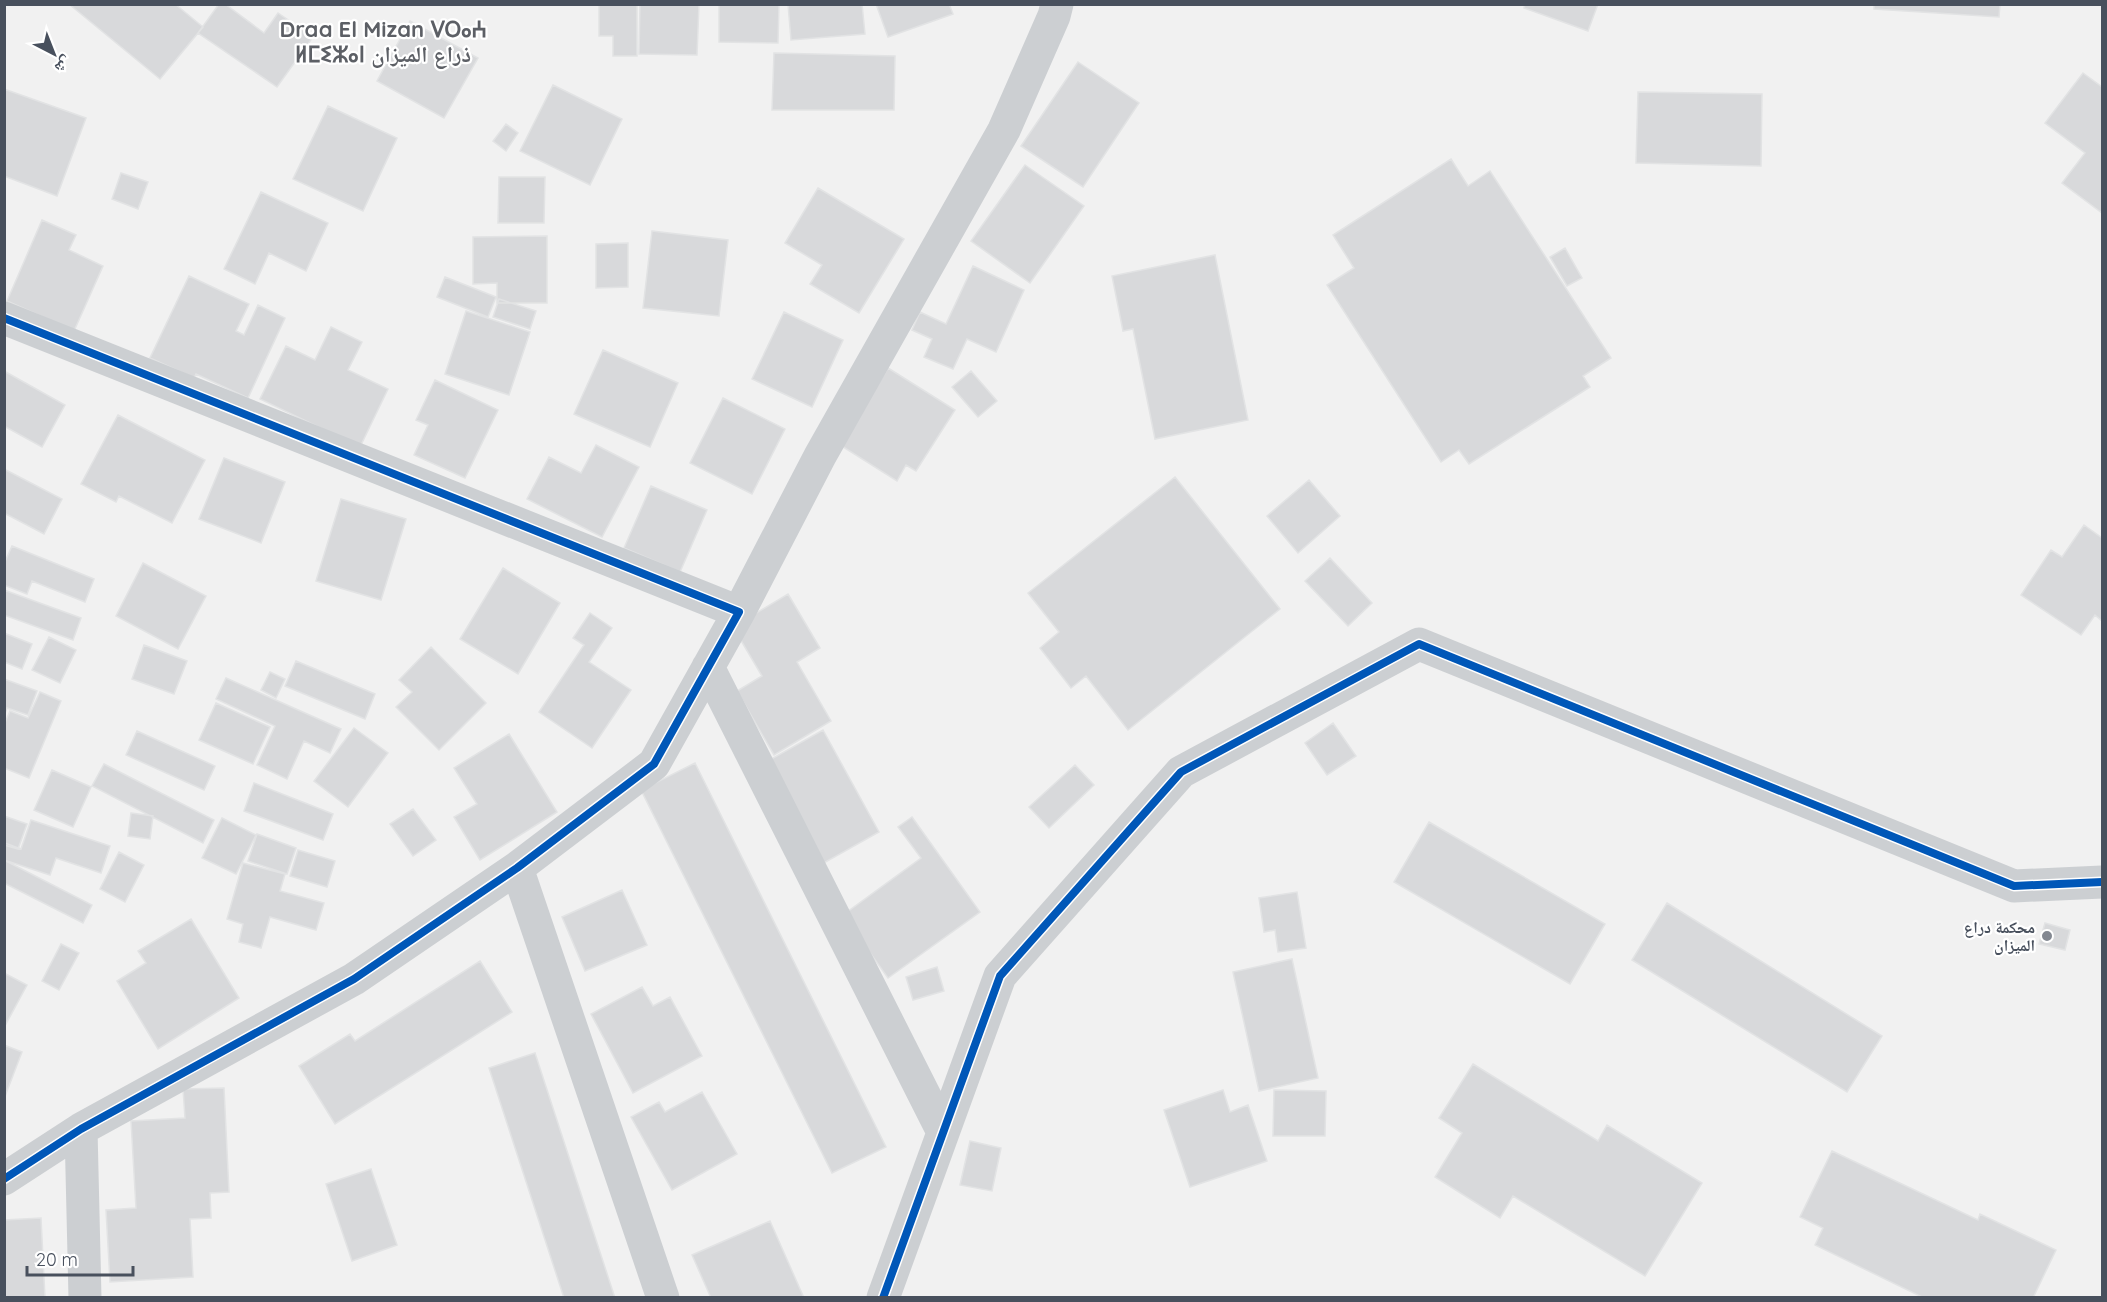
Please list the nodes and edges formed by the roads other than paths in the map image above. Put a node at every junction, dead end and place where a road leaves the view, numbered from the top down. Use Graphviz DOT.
graph roads {
  1 [pos="1057,4"];
  2 [pos="4,318"];
  3 [pos="739,612"];
  4 [pos="708,667"];
  5 [pos="517,868"];
  6 [pos="2103,882"];
  7 [pos="81,1129"];
  8 [pos="943,1132"];
  9 [pos="4,1179"];
  10 [pos="85,1298"];
  11 [pos="663,1298"];
  12 [pos="883,1298"];
  1 -- 3 [label="street"];
  2 -- 3 [label="street"];
  3 -- 4 [label="street"];
  4 -- 5 [label="street"];
  4 -- 8 [label="street"];
  5 -- 7 [label="street"];
  5 -- 11 [label="street"];
  6 -- 8 [label="street"];
  7 -- 9 [label="street"];
  7 -- 10 [label="street"];
  8 -- 12 [label="street"];
}
